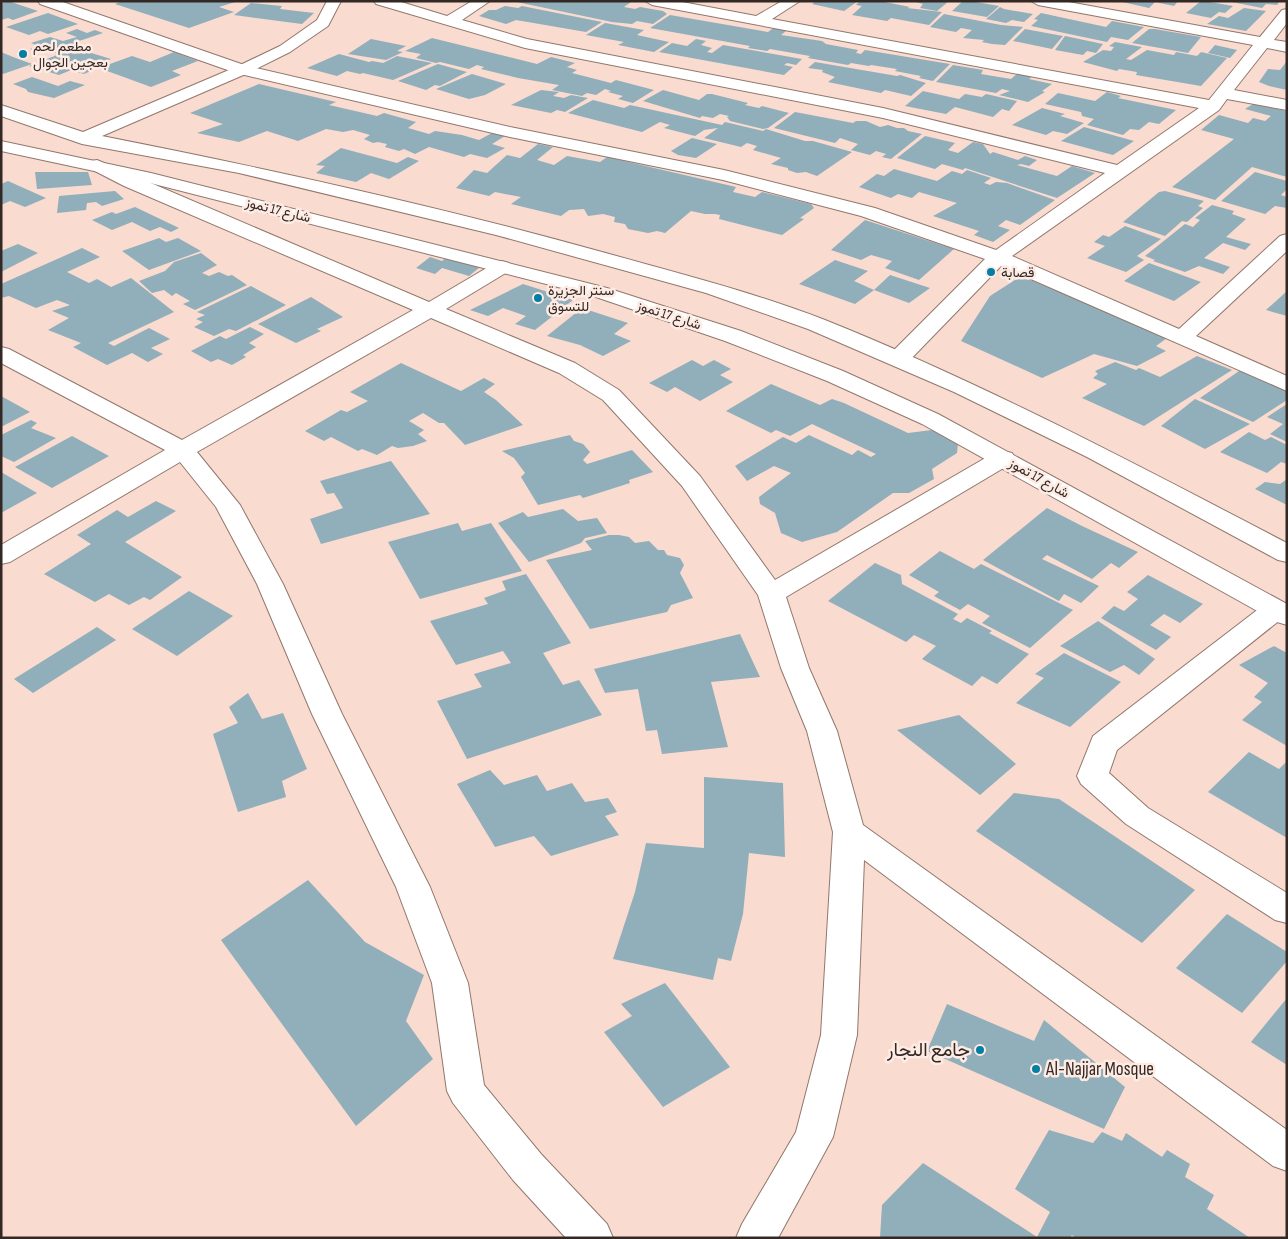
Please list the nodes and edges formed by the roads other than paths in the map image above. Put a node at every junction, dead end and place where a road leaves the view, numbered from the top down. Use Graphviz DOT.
graph roads {
  1 [pos="45,1"];
  2 [pos="334,1"];
  3 [pos="382,1"];
  4 [pos="483,1"];
  5 [pos="652,1"];
  6 [pos="793,1"];
  7 [pos="1038,1"];
  8 [pos="1287,12"];
  9 [pos="449,21"];
  10 [pos="758,21"];
  11 [pos="1264,42"];
  12 [pos="1287,47"];
  13 [pos="242,70"];
  14 [pos="1218,100"];
  15 [pos="1287,105"];
  16 [pos="1,110"];
  17 [pos="83,138"];
  18 [pos="2,148"];
  19 [pos="53,157"];
  20 [pos="97,166"];
  21 [pos="1121,172"];
  22 [pos="1287,240"];
  23 [pos="998,257"];
  24 [pos="502,267"];
  25 [pos="431,309"];
  26 [pos="1182,338"];
  27 [pos="1,354"];
  28 [pos="898,358"];
  29 [pos="1287,384"];
  30 [pos="183,450"];
  31 [pos="1003,458"];
  32 [pos="1287,554"];
  33 [pos="1,556"];
  34 [pos="771,594"];
  35 [pos="1281,613"];
  36 [pos="849,832"];
  37 [pos="1287,910"];
  38 [pos="1287,1154"];
  39 [pos="593,1238"];
  40 [pos="756,1238"];
  1 -- 13 [label="street"];
  2 -- 13 [label="street"];
  3 -- 9 [label="street"];
  4 -- 9 [label="street"];
  5 -- 10 [label="street"];
  6 -- 10 [label="street"];
  7 -- 11 [label="street"];
  8 -- 11 [label="street"];
  9 -- 21 [label="street"];
  10 -- 14 [label="street"];
  11 -- 12 [label="street"];
  11 -- 14 [label="street"];
  13 -- 17 [label="street"];
  13 -- 23 [label="street"];
  14 -- 15 [label="street"];
  14 -- 21 [label="street"];
  16 -- 17 [label="street, شارع 17 تموز"];
  17 -- 19 [label="street"];
  17 -- 28 [label="street, شارع 17 تموز"];
  18 -- 19 [label="street, شارع 17 تموز"];
  19 -- 20 [label="street, شارع 17 تموز"];
  20 -- 24 [label="street, شارع 17 تموز"];
  20 -- 25 [label="street"];
  21 -- 23 [label="street"];
  22 -- 26 [label="street"];
  23 -- 26 [label="street"];
  23 -- 28 [label="street"];
  24 -- 25 [label="street"];
  24 -- 31 [label="street, شارع 17 تموز"];
  25 -- 30 [label="street"];
  25 -- 34 [label="street"];
  26 -- 29 [label="street"];
  27 -- 30 [label="street"];
  28 -- 32 [label="street, شارع 17 تموز"];
  30 -- 33 [label="street"];
  30 -- 39 [label="street"];
  31 -- 34 [label="street"];
  31 -- 35 [label="street, شارع 17 تموز"];
  34 -- 36 [label="street"];
  35 -- 37 [label="street"];
  36 -- 38 [label="street"];
  36 -- 40 [label="street"];
}
